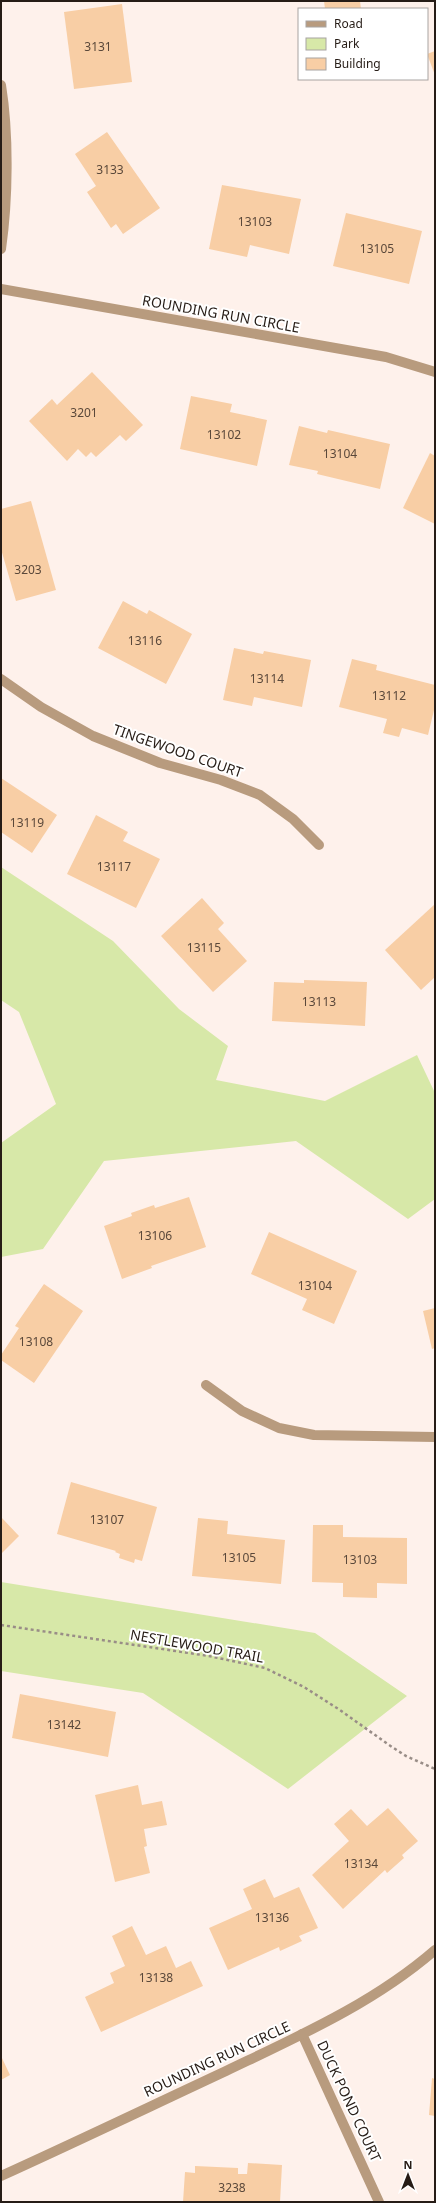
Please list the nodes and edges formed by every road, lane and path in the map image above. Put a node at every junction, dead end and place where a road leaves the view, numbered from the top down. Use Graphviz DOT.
graph roads {
  1 [pos="1,85"];
  2 [pos="1,249"];
  3 [pos="1,289"];
  4 [pos="435,372"];
  5 [pos="1,679"];
  6 [pos="319,845"];
  7 [pos="206,1385"];
  8 [pos="435,1437"];
  9 [pos="1,1625"];
  10 [pos="435,1769"];
  11 [pos="435,1950"];
  12 [pos="302,2034"];
  13 [pos="1,2176"];
  14 [pos="379,2202"];
  1 -- 2 [label="street"];
  3 -- 4 [label="street, ROUNDING RUN CIRCLE"];
  5 -- 6 [label="street, TINGEWOOD COURT"];
  7 -- 8 [label="street"];
  9 -- 10 [label="path, NESTLEWOOD TRAIL"];
  11 -- 12 [label="street, ROUNDING RUN CIRCLE"];
  12 -- 13 [label="street, ROUNDING RUN CIRCLE"];
  12 -- 14 [label="street, DUCK POND COURT"];
}
